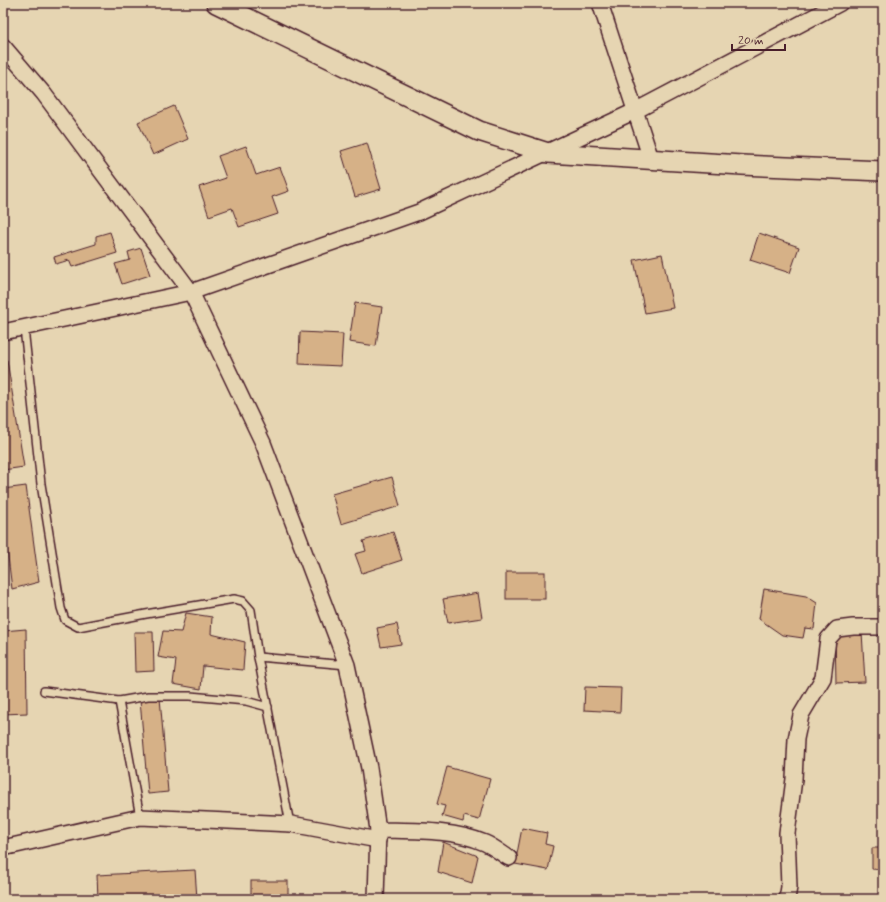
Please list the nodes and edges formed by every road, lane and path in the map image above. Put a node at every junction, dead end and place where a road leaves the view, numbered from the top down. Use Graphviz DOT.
graph roads {
  1 [pos="216,3"];
  2 [pos="600,3"];
  3 [pos="840,3"];
  4 [pos="3,46"];
  5 [pos="635,111"];
  6 [pos="548,153"];
  7 [pos="651,159"];
  8 [pos="883,171"];
  9 [pos="191,292"];
  10 [pos="24,328"];
  11 [pos="3,332"];
  12 [pos="883,627"];
  13 [pos="258,657"];
  14 [pos="347,665"];
  15 [pos="44,691"];
  16 [pos="120,701"];
  17 [pos="268,706"];
  18 [pos="140,817"];
  19 [pos="290,824"];
  20 [pos="378,835"];
  21 [pos="3,848"];
  22 [pos="509,858"];
  23 [pos="376,899"];
  24 [pos="787,899"];
  1 -- 6 [label="street"];
  2 -- 5 [label="street"];
  3 -- 5 [label="street"];
  4 -- 9 [label="street"];
  5 -- 6 [label="street"];
  5 -- 7 [label="street"];
  6 -- 7 [label="street"];
  6 -- 9 [label="street"];
  7 -- 8 [label="street"];
  9 -- 10 [label="street"];
  9 -- 14 [label="street"];
  10 -- 11 [label="street"];
  10 -- 13 [label="lane"];
  12 -- 24 [label="street"];
  13 -- 14 [label="lane"];
  13 -- 17 [label="lane"];
  14 -- 20 [label="street"];
  15 -- 16 [label="lane"];
  16 -- 17 [label="lane"];
  16 -- 18 [label="lane"];
  17 -- 19 [label="lane"];
  18 -- 19 [label="street"];
  18 -- 21 [label="street"];
  19 -- 20 [label="street"];
  20 -- 22 [label="street"];
  20 -- 23 [label="street"];
}
